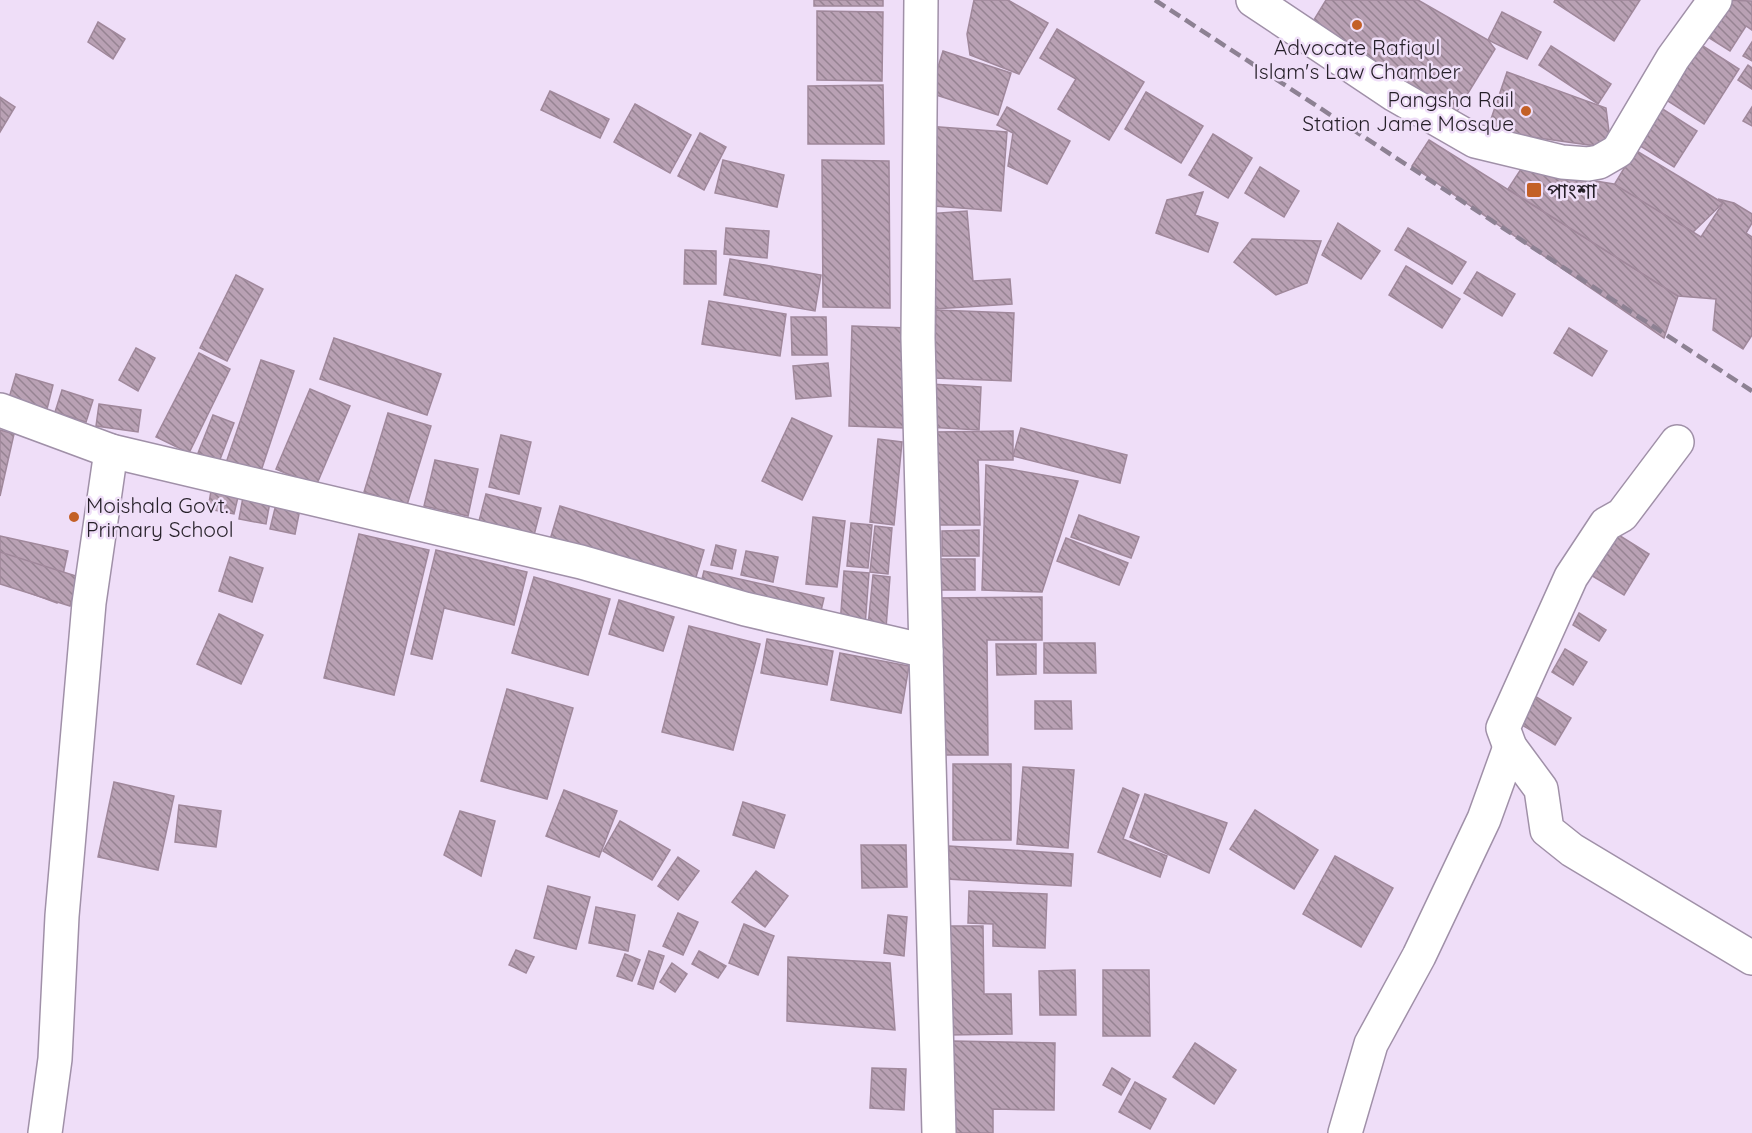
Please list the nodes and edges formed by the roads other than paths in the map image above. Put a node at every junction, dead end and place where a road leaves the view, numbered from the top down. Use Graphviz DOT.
graph roads {
  1 [pos="921,0"];
  2 [pos="1253,0"];
  3 [pos="1715,0"];
  4 [pos="0,410"];
  5 [pos="1677,442"];
  6 [pos="111,451"];
  7 [pos="926,651"];
  8 [pos="1510,747"];
  9 [pos="1752,958"];
  10 [pos="45,1133"];
  11 [pos="939,1133"];
  12 [pos="1345,1133"];
  1 -- 7 [label="street"];
  2 -- 3 [label="street"];
  4 -- 6 [label="street"];
  5 -- 8 [label="street"];
  6 -- 7 [label="street"];
  6 -- 10 [label="street"];
  7 -- 11 [label="street"];
  8 -- 9 [label="street"];
  8 -- 12 [label="street"];
}
